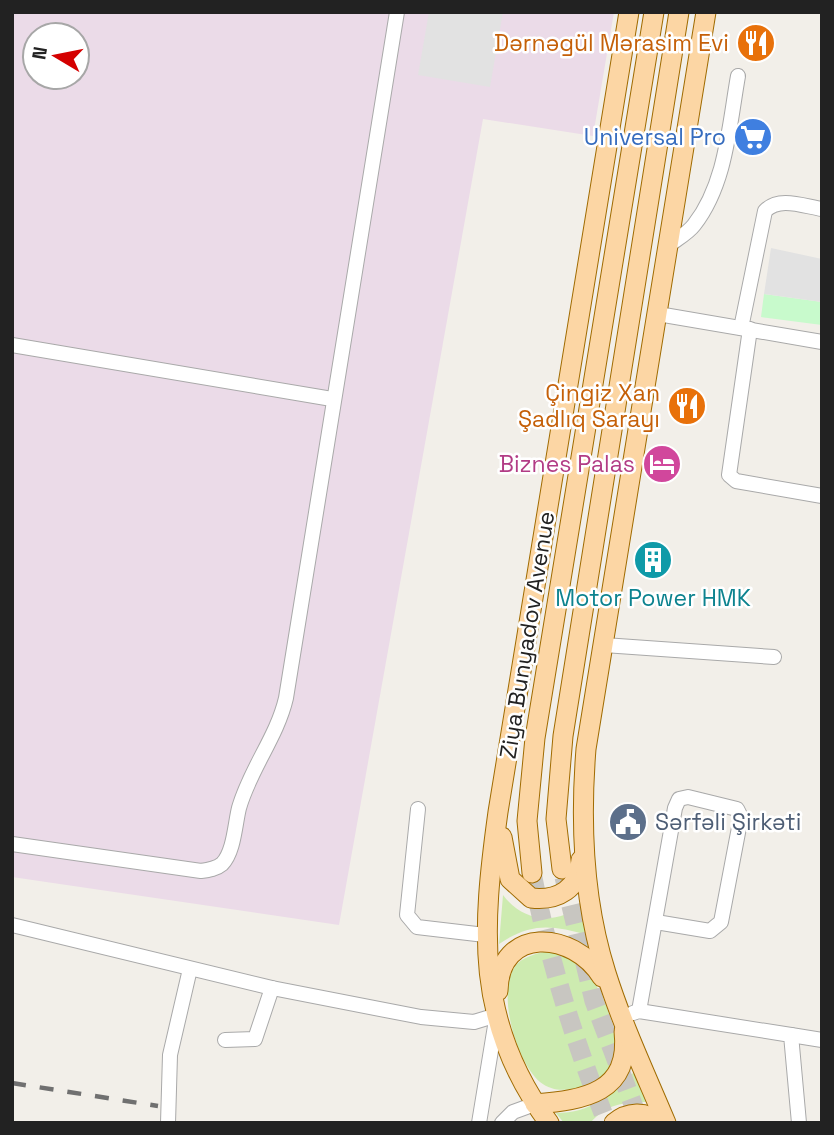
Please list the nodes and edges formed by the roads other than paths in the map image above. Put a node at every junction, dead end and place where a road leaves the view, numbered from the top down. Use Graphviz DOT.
graph roads {
  1 [pos="397,12"];
  2 [pos="629,12"];
  3 [pos="654,12"];
  4 [pos="679,12"];
  5 [pos="706,12"];
  6 [pos="738,76"];
  7 [pos="822,209"];
  8 [pos="669,245"];
  9 [pos="658,314"];
  10 [pos="745,328"];
  11 [pos="822,342"];
  12 [pos="12,345"];
  13 [pos="332,398"];
  14 [pos="822,495"];
  15 [pos="604,645"];
  16 [pos="774,657"];
  17 [pos="418,809"];
  18 [pos="498,812"];
  19 [pos="12,844"];
  20 [pos="583,844"];
  21 [pos="562,869"];
  22 [pos="532,873"];
  23 [pos="656,922"];
  24 [pos="12,925"];
  25 [pos="485,935"];
  26 [pos="190,969"];
  27 [pos="272,988"];
  28 [pos="631,1014"];
  29 [pos="497,1015"];
  30 [pos="791,1035"];
  31 [pos="225,1040"];
  32 [pos="822,1040"];
  33 [pos="535,1104"];
  34 [pos="168,1123"];
  35 [pos="479,1123"];
  36 [pos="502,1123"];
  37 [pos="549,1123"];
  38 [pos="614,1123"];
  39 [pos="659,1123"];
  40 [pos="666,1123"];
  41 [pos="799,1123"];
  1 -- 13 [label="street"];
  2 -- 18 [label="main road, Ziya Bunyadov Avenue"];
  3 -- 22 [label="main road, Ziya Bunyadov Avenue"];
  4 -- 21 [label="main road"];
  5 -- 8 [label="main road"];
  6 -- 8 [label="street"];
  7 -- 10 [label="street"];
  8 -- 9 [label="main road"];
  9 -- 10 [label="street"];
  9 -- 15 [label="main road"];
  10 -- 11 [label="street"];
  10 -- 14 [label="street"];
  12 -- 13 [label="street"];
  13 -- 19 [label="street"];
  15 -- 16 [label="street"];
  15 -- 20 [label="main road"];
  17 -- 25 [label="street"];
  18 -- 20 [label="main road"];
  18 -- 25 [label="main road, Ziya Bunyadov Avenue"];
  20 -- 28 [label="main road"];
  23 -- 23 [label="street"];
  23 -- 28 [label="street"];
  24 -- 26 [label="street"];
  25 -- 29 [label="main road, Ziya Bunyadov Avenue"];
  26 -- 27 [label="street"];
  26 -- 34 [label="street"];
  27 -- 29 [label="street"];
  27 -- 31 [label="street"];
  28 -- 29 [label="main road"];
  28 -- 30 [label="street"];
  28 -- 33 [label="main road"];
  28 -- 40 [label="main road"];
  29 -- 33 [label="main road, Ziya Bunyadov Avenue"];
  29 -- 35 [label="street"];
  30 -- 32 [label="street"];
  30 -- 41 [label="street"];
  33 -- 36 [label="street"];
  33 -- 37 [label="main road, Ziya Bunyadov Avenue"];
  38 -- 39 [label="main road"];
}
